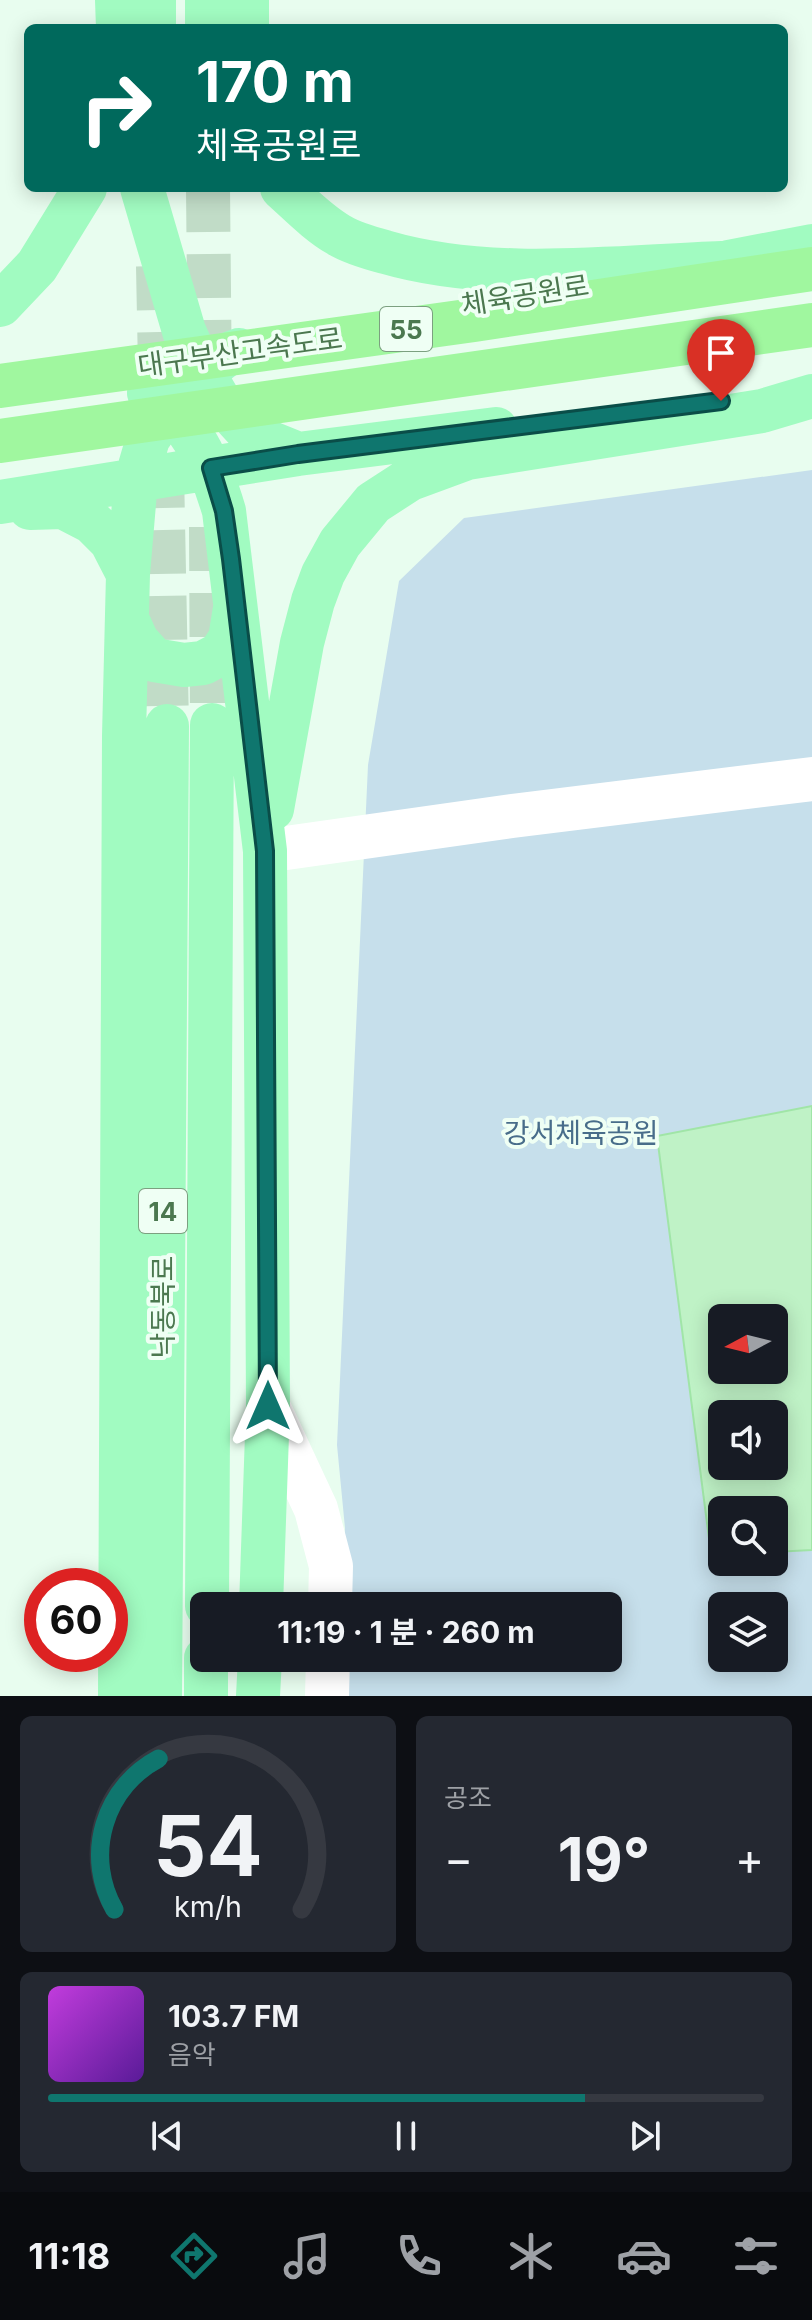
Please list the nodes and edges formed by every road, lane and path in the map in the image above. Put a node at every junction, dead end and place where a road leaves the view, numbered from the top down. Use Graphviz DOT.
graph roads {
  1 [pos="117,0"];
  2 [pos="154,0"];
  3 [pos="207,0"];
  4 [pos="247,0"];
  5 [pos="118,24"];
  6 [pos="154,24"];
  7 [pos="207,24"];
  8 [pos="247,24"];
  9 [pos="83,192"];
  10 [pos="143,192"];
  11 [pos="287,192"];
  12 [pos="812,246"];
  13 [pos="722,263"];
  14 [pos="812,269"];
  15 [pos="0,305"];
  16 [pos="812,325"];
  17 [pos="198,360"];
  18 [pos="20,373"];
  19 [pos="0,386"];
  20 [pos="812,389"];
  21 [pos="812,396"];
  22 [pos="169,407"];
  23 [pos="0,441"];
  24 [pos="298,454"];
  25 [pos="211,468"];
  26 [pos="136,480"];
  27 [pos="0,502"];
  28 [pos="0,509"];
  29 [pos="128,574"];
  30 [pos="236,604"];
  31 [pos="128,621"];
  32 [pos="167,726"];
  33 [pos="232,733"];
  34 [pos="124,736"];
  35 [pos="812,779"];
  36 [pos="265,851"];
  37 [pos="268,1406"];
  38 [pos="207,1592"];
  39 [pos="261,1592"];
  40 [pos="330,1592"];
  41 [pos="206,1672"];
  42 [pos="259,1672"];
  43 [pos="328,1672"];
  44 [pos="120,1696"];
  45 [pos="160,1696"];
  46 [pos="206,1696"];
  47 [pos="258,1696"];
  48 [pos="327,1696"];
  1 -- 5 [label="main road"];
  2 -- 6 [label="main road"];
  3 -- 7 [label="main road"];
  4 -- 8 [label="main road"];
  9 -- 15 [label="main road"];
  10 -- 17 [label="main road"];
  11 -- 13 [label="main road"];
  12 -- 13 [label="main road, 체육공원로"];
  13 -- 17 [label="main road, 체육공원로"];
  14 -- 19 [label="highway, 대구부산고속도로 / 55"];
  16 -- 23 [label="highway, 대구부산고속도로 / 55"];
  17 -- 18 [label="main road"];
  17 -- 22 [label="main road, 체육공원로"];
  17 -- 24 [label="main road"];
  18 -- 22 [label="main road"];
  20 -- 24 [label="main road"];
  21 -- 36 [label="main road"];
  22 -- 25 [label="main road"];
  22 -- 26 [label="main road, 체육공원로"];
  24 -- 25 [label="main road"];
  25 -- 26 [label="main road"];
  25 -- 30 [label="main road"];
  26 -- 27 [label="main road"];
  26 -- 29 [label="main road, 체육공원로"];
  28 -- 29 [label="main road"];
  29 -- 31 [label="main road, 체육공원로"];
  30 -- 31 [label="main road"];
  30 -- 33 [label="main road"];
  31 -- 34 [label="main road, 체육공원로"];
  32 -- 45 [label="main road, 낙동북로 / 14"];
  33 -- 34 [label="main road"];
  33 -- 36 [label="main road"];
  33 -- 38 [label="main road, 낙동북로 / 14"];
  34 -- 44 [label="main road, 체육공원로"];
  35 -- 36 [label="lane"];
  36 -- 37 [label="main road"];
  37 -- 39 [label="main road"];
  37 -- 40 [label="lane"];
  41 -- 46 [label="main road"];
  42 -- 47 [label="main road"];
  43 -- 48 [label="lane"];
}
